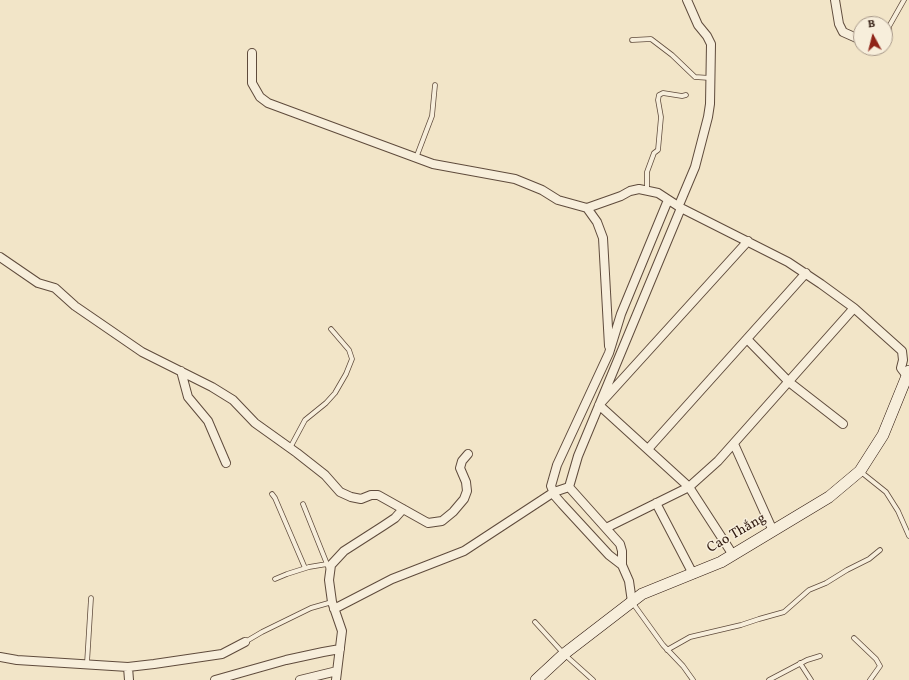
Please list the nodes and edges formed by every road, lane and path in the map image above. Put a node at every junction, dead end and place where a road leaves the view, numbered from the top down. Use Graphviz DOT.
graph roads {
  1 [pos="687,0"];
  2 [pos="835,0"];
  3 [pos="904,0"];
  4 [pos="893,19"];
  5 [pos="853,36"];
  6 [pos="632,40"];
  7 [pos="252,53"];
  8 [pos="710,78"];
  9 [pos="436,85"];
  10 [pos="686,95"];
  11 [pos="416,158"];
  12 [pos="646,190"];
  13 [pos="668,200"];
  14 [pos="680,206"];
  15 [pos="587,208"];
  16 [pos="748,241"];
  17 [pos="0,257"];
  18 [pos="806,273"];
  19 [pos="854,308"];
  20 [pos="331,329"];
  21 [pos="746,339"];
  22 [pos="609,353"];
  23 [pos="181,371"];
  24 [pos="907,380"];
  25 [pos="789,382"];
  26 [pos="599,405"];
  27 [pos="843,424"];
  28 [pos="734,444"];
  29 [pos="290,448"];
  30 [pos="648,449"];
  31 [pos="468,454"];
  32 [pos="226,464"];
  33 [pos="860,470"];
  34 [pos="569,487"];
  35 [pos="690,487"];
  36 [pos="554,492"];
  37 [pos="272,494"];
  38 [pos="656,503"];
  39 [pos="303,504"];
  40 [pos="403,508"];
  41 [pos="606,528"];
  42 [pos="773,531"];
  43 [pos="909,536"];
  44 [pos="880,550"];
  45 [pos="734,555"];
  46 [pos="327,564"];
  47 [pos="622,565"];
  48 [pos="305,568"];
  49 [pos="330,573"];
  50 [pos="693,574"];
  51 [pos="275,579"];
  52 [pos="91,598"];
  53 [pos="632,602"];
  54 [pos="333,605"];
  55 [pos="534,622"];
  56 [pos="854,638"];
  57 [pos="245,642"];
  58 [pos="340,649"];
  59 [pos="667,650"];
  60 [pos="564,654"];
  61 [pos="820,656"];
  62 [pos="0,657"];
  63 [pos="87,663"];
  64 [pos="800,663"];
  65 [pos="128,666"];
  66 [pos="337,671"];
  67 [pos="129,680"];
  68 [pos="215,680"];
  69 [pos="300,680"];
  70 [pos="336,680"];
  71 [pos="536,680"];
  72 [pos="593,680"];
  73 [pos="693,680"];
  74 [pos="769,680"];
  75 [pos="811,680"];
  76 [pos="870,680"];
  1 -- 8 [label="street"];
  2 -- 5 [label="street"];
  3 -- 4 [label="lane"];
  6 -- 8 [label="lane"];
  7 -- 11 [label="street"];
  8 -- 14 [label="street"];
  9 -- 11 [label="lane"];
  10 -- 12 [label="lane"];
  11 -- 15 [label="street"];
  12 -- 13 [label="street"];
  12 -- 15 [label="street"];
  13 -- 14 [label="street"];
  13 -- 22 [label="street"];
  14 -- 16 [label="street"];
  14 -- 26 [label="street"];
  15 -- 22 [label="street"];
  16 -- 18 [label="street"];
  16 -- 26 [label="street"];
  17 -- 23 [label="street"];
  18 -- 19 [label="street"];
  18 -- 21 [label="street"];
  19 -- 24 [label="street"];
  19 -- 25 [label="street"];
  20 -- 29 [label="lane"];
  21 -- 25 [label="street"];
  21 -- 30 [label="street"];
  22 -- 36 [label="street"];
  23 -- 29 [label="street"];
  23 -- 32 [label="street"];
  24 -- 33 [label="main road, Cao Thắng"];
  25 -- 27 [label="street"];
  25 -- 28 [label="street"];
  26 -- 30 [label="street"];
  26 -- 34 [label="street"];
  28 -- 35 [label="street"];
  28 -- 42 [label="street"];
  29 -- 40 [label="street"];
  30 -- 35 [label="street"];
  31 -- 40 [label="street"];
  33 -- 42 [label="main road, Cao Thắng"];
  33 -- 43 [label="lane"];
  34 -- 36 [label="street"];
  34 -- 41 [label="street"];
  35 -- 38 [label="street"];
  35 -- 45 [label="street"];
  36 -- 47 [label="street"];
  36 -- 54 [label="street"];
  37 -- 48 [label="lane"];
  38 -- 41 [label="street"];
  38 -- 50 [label="street"];
  39 -- 46 [label="lane"];
  40 -- 49 [label="street"];
  41 -- 47 [label="street"];
  42 -- 45 [label="main road, Cao Thắng"];
  44 -- 59 [label="lane"];
  45 -- 50 [label="main road, Cao Thắng"];
  46 -- 48 [label="lane"];
  46 -- 49 [label="lane"];
  47 -- 53 [label="street"];
  48 -- 51 [label="lane"];
  49 -- 54 [label="street"];
  50 -- 53 [label="main road, Cao Thắng"];
  52 -- 63 [label="lane"];
  53 -- 59 [label="lane"];
  53 -- 60 [label="main road, Cao Thắng"];
  54 -- 57 [label="lane"];
  54 -- 58 [label="street"];
  55 -- 60 [label="lane"];
  56 -- 76 [label="lane"];
  57 -- 65 [label="street"];
  58 -- 66 [label="street"];
  58 -- 68 [label="street"];
  59 -- 73 [label="lane"];
  60 -- 71 [label="main road, Cao Thắng"];
  60 -- 72 [label="lane"];
  61 -- 64 [label="lane"];
  62 -- 63 [label="street"];
  63 -- 65 [label="street"];
  64 -- 74 [label="lane"];
  64 -- 75 [label="lane"];
  65 -- 67 [label="street"];
  66 -- 69 [label="street"];
  66 -- 70 [label="street"];
}
